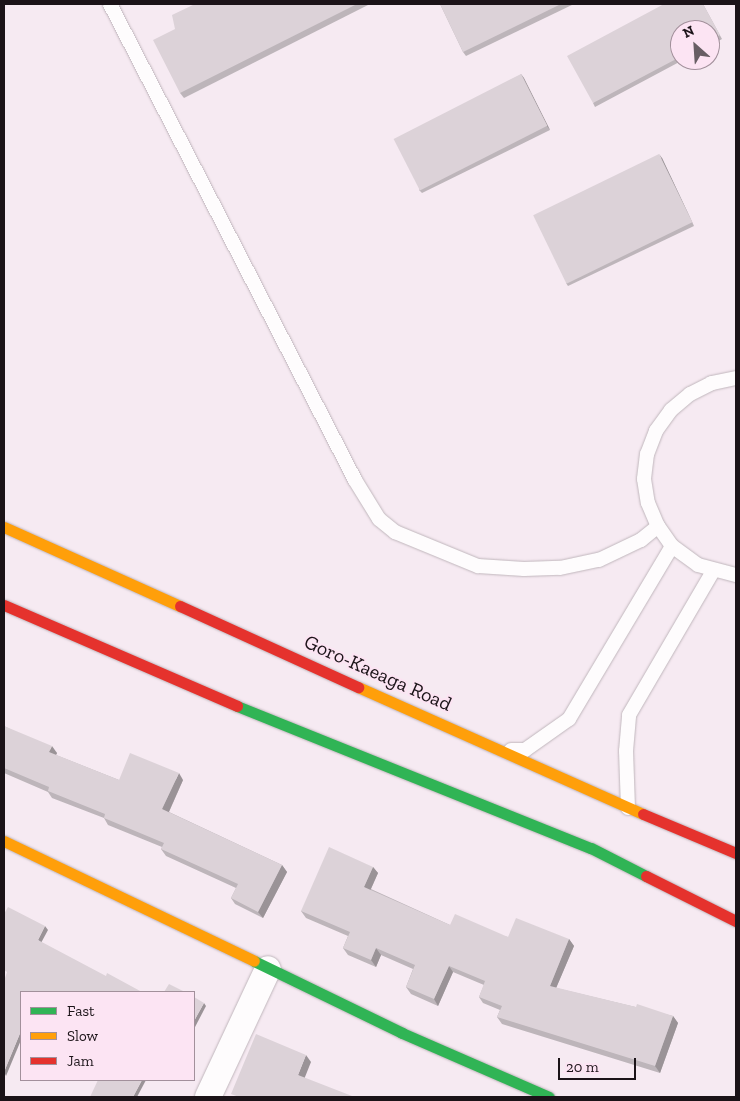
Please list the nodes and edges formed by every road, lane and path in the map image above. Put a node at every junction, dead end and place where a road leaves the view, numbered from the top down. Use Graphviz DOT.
graph roads {
  1 [pos="110,4"];
  2 [pos="736,378"];
  3 [pos="658,526"];
  4 [pos="4,527"];
  5 [pos="672,546"];
  6 [pos="713,571"];
  7 [pos="736,575"];
  8 [pos="4,605"];
  9 [pos="506,750"];
  10 [pos="628,808"];
  11 [pos="4,841"];
  12 [pos="736,852"];
  13 [pos="736,921"];
  14 [pos="268,969"];
  15 [pos="540,1096"];
  16 [pos="208,1097"];
  1 -- 3 [label="lane"];
  2 -- 3 [label="lane"];
  3 -- 5 [label="lane"];
  4 -- 9 [label="main road, Goro-Kaeaga Road"];
  5 -- 6 [label="lane"];
  5 -- 9 [label="lane"];
  6 -- 7 [label="lane"];
  6 -- 10 [label="lane"];
  8 -- 13 [label="main road"];
  9 -- 10 [label="main road, Goro-Kaeaga Road"];
  10 -- 12 [label="main road, Goro-Kaeaga Road"];
  11 -- 14 [label="main road"];
  14 -- 15 [label="main road"];
  14 -- 16 [label="street"];
}
